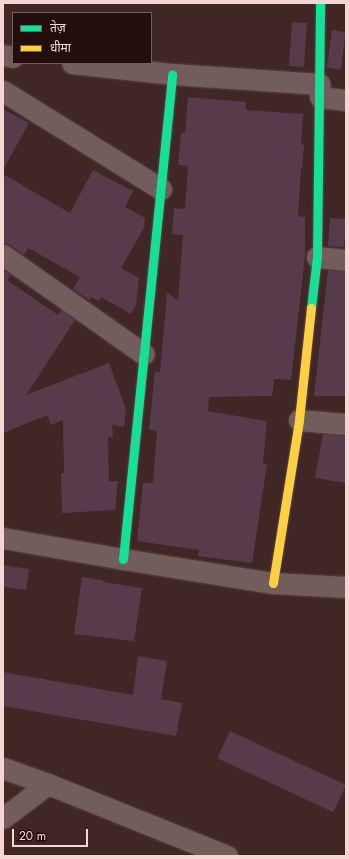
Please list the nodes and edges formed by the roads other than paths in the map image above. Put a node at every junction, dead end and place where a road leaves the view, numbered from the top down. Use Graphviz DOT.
graph roads {
  1 [pos="320,3"];
  2 [pos="81,64"];
  3 [pos="172,74"];
  4 [pos="320,90"];
  5 [pos="3,91"];
  6 [pos="346,100"];
  7 [pos="160,189"];
  8 [pos="3,255"];
  9 [pos="317,257"];
  10 [pos="346,260"];
  11 [pos="144,354"];
  12 [pos="299,420"];
  13 [pos="346,424"];
  14 [pos="3,538"];
  15 [pos="122,559"];
  16 [pos="273,582"];
  17 [pos="346,587"];
  18 [pos="3,768"];
  19 [pos="48,784"];
  20 [pos="3,818"];
  21 [pos="227,856"];
  1 -- 4 [label="street"];
  2 -- 3 [label="street"];
  3 -- 4 [label="street"];
  3 -- 7 [label="street"];
  4 -- 6 [label="street"];
  4 -- 9 [label="street"];
  5 -- 7 [label="street"];
  7 -- 11 [label="street"];
  8 -- 11 [label="street"];
  9 -- 10 [label="street"];
  9 -- 12 [label="street"];
  11 -- 15 [label="street"];
  12 -- 13 [label="street"];
  12 -- 16 [label="street"];
  14 -- 15 [label="street"];
  15 -- 16 [label="street"];
  16 -- 17 [label="street"];
  18 -- 19 [label="street"];
  19 -- 20 [label="street"];
  19 -- 21 [label="street"];
}
